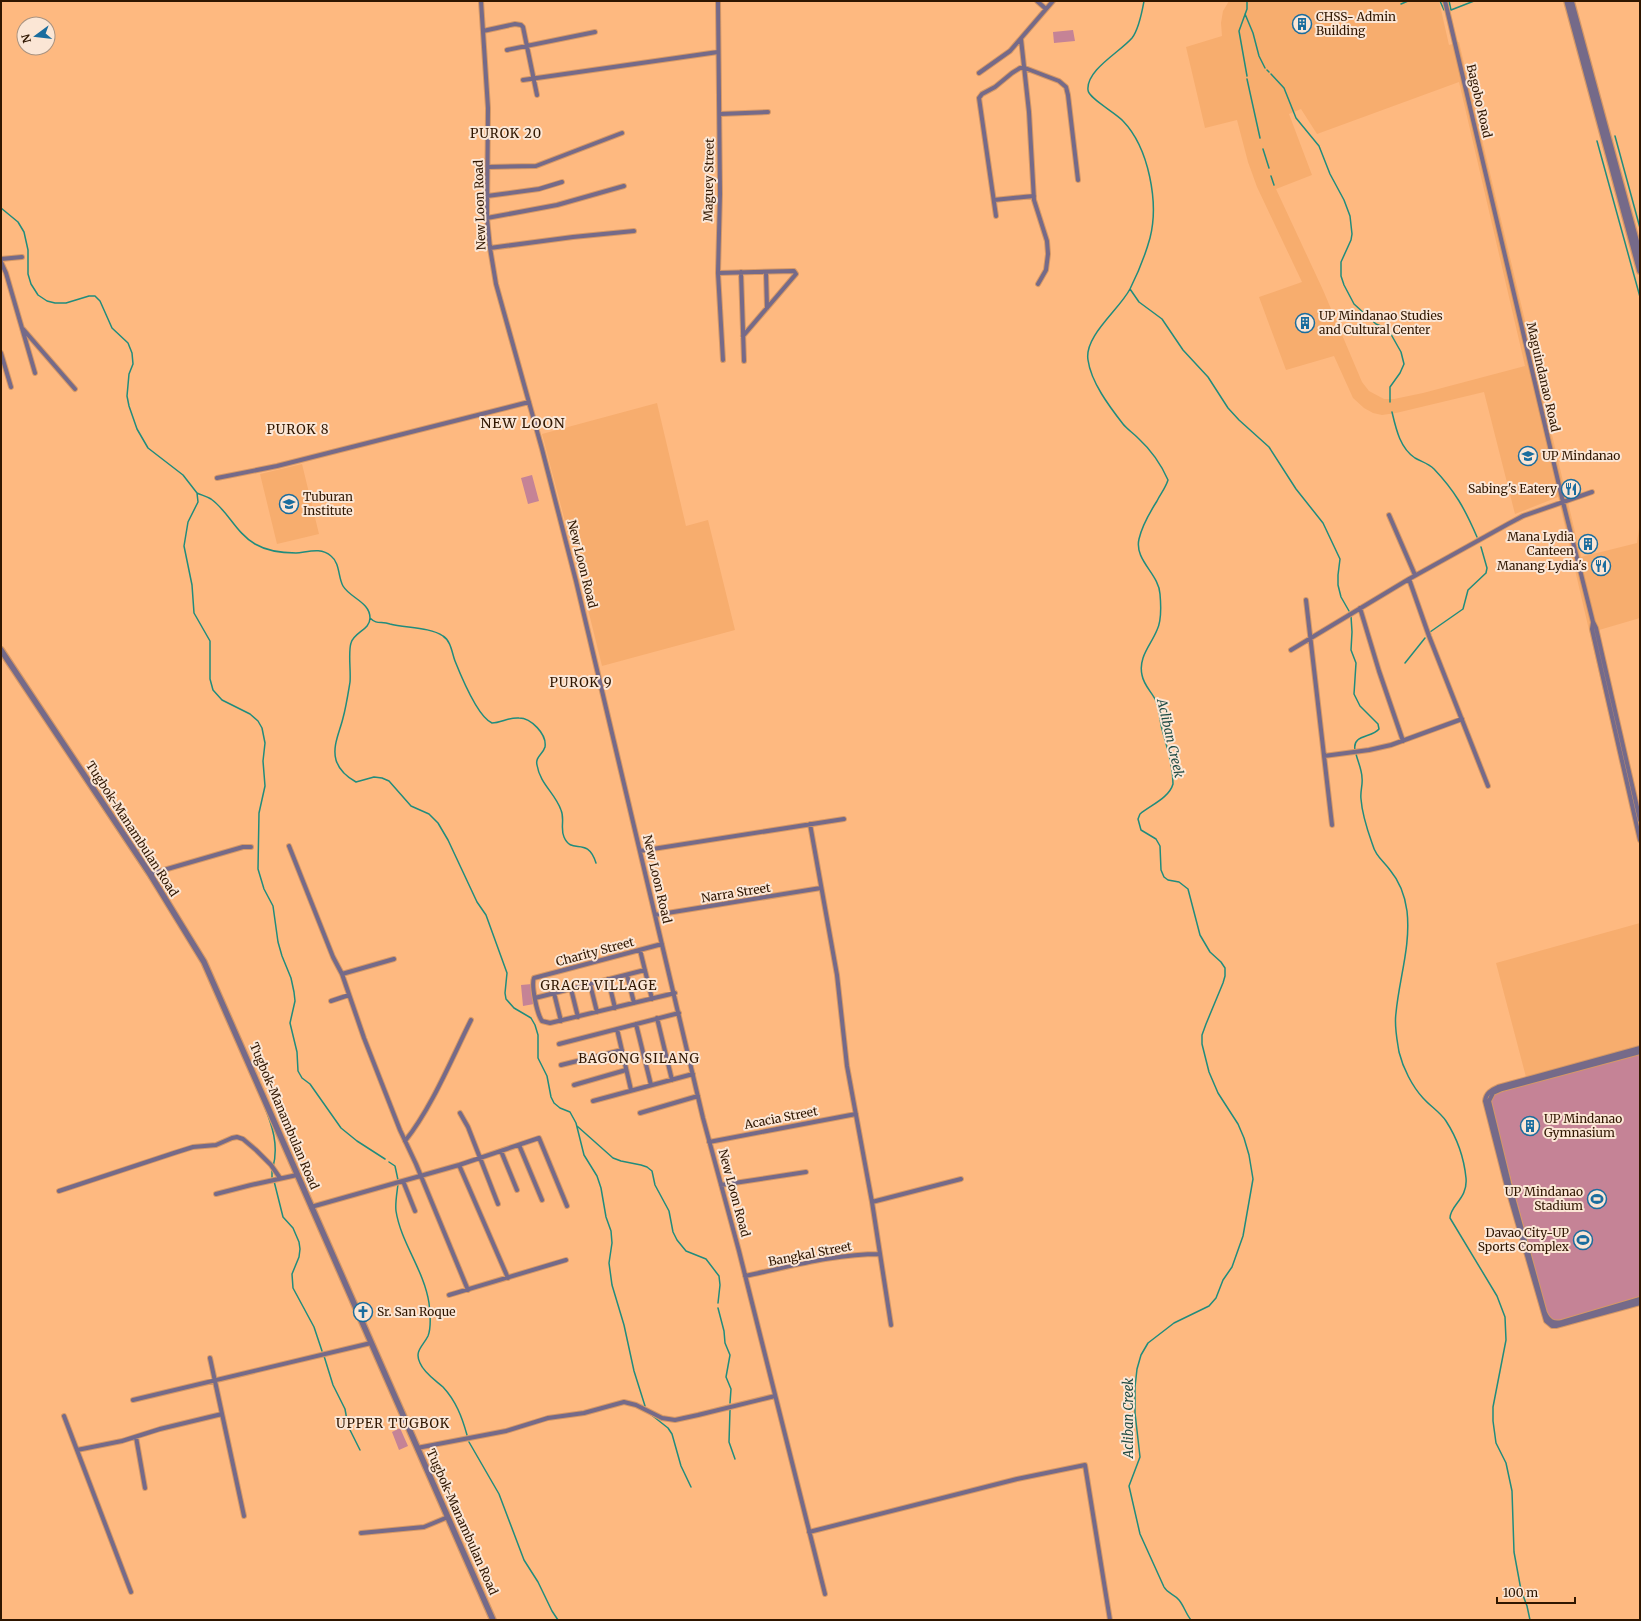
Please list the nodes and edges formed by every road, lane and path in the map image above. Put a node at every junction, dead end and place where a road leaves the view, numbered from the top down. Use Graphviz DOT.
graph roads {
  1 [pos="481,1"];
  2 [pos="718,1"];
  3 [pos="1037,1"];
  4 [pos="1053,1"];
  5 [pos="1445,1"];
  6 [pos="1567,1"];
  7 [pos="1571,1"];
  8 [pos="1046,10"];
  9 [pos="483,31"];
  10 [pos="595,32"];
  11 [pos="1578,33"];
  12 [pos="1021,39"];
  13 [pos="528,46"];
  14 [pos="507,50"];
  15 [pos="718,52"];
  16 [pos="1025,68"];
  17 [pos="979,72"];
  18 [pos="534,78"];
  19 [pos="522,80"];
  20 [pos="537,95"];
  21 [pos="768,112"];
  22 [pos="720,114"];
  23 [pos="622,133"];
  24 [pos="488,167"];
  25 [pos="1078,180"];
  26 [pos="562,182"];
  27 [pos="624,186"];
  28 [pos="487,196"];
  29 [pos="1034,196"];
  30 [pos="994,200"];
  31 [pos="1494,206"];
  32 [pos="996,216"];
  33 [pos="487,218"];
  34 [pos="634,231"];
  35 [pos="490,248"];
  36 [pos="1640,255"];
  37 [pos="22,257"];
  38 [pos="1,261"];
  39 [pos="1640,271"];
  40 [pos="741,272"];
  41 [pos="766,272"];
  42 [pos="718,273"];
  43 [pos="1038,284"];
  44 [pos="767,308"];
  45 [pos="22,328"];
  46 [pos="743,336"];
  47 [pos="1,353"];
  48 [pos="723,360"];
  49 [pos="744,361"];
  50 [pos="3,367"];
  51 [pos="35,373"];
  52 [pos="11,387"];
  53 [pos="75,389"];
  54 [pos="529,402"];
  55 [pos="217,478"];
  56 [pos="1592,492"];
  57 [pos="1563,502"];
  58 [pos="1389,515"];
  59 [pos="1415,575"];
  60 [pos="1409,579"];
  61 [pos="1306,600"];
  62 [pos="1360,608"];
  63 [pos="1593,622"];
  64 [pos="1310,638"];
  65 [pos="1,650"];
  66 [pos="1290,650"];
  67 [pos="1462,718"];
  68 [pos="1403,741"];
  69 [pos="1324,756"];
  70 [pos="1488,786"];
  71 [pos="844,819"];
  72 [pos="1640,820"];
  73 [pos="810,824"];
  74 [pos="1332,825"];
  75 [pos="1640,840"];
  76 [pos="289,846"];
  77 [pos="251,847"];
  78 [pos="640,851"];
  79 [pos="150,874"];
  80 [pos="821,888"];
  81 [pos="655,915"];
  82 [pos="662,944"];
  83 [pos="640,950"];
  84 [pos="394,959"];
  85 [pos="645,970"];
  86 [pos="342,974"];
  87 [pos="627,974"];
  88 [pos="608,979"];
  89 [pos="590,984"];
  90 [pos="571,989"];
  91 [pos="554,993"];
  92 [pos="675,993"];
  93 [pos="349,995"];
  94 [pos="535,998"];
  95 [pos="652,999"];
  96 [pos="331,1000"];
  97 [pos="634,1003"];
  98 [pos="615,1008"];
  99 [pos="597,1012"];
  100 [pos="679,1013"];
  101 [pos="578,1017"];
  102 [pos="657,1018"];
  103 [pos="471,1020"];
  104 [pos="561,1021"];
  105 [pos="636,1024"];
  106 [pos="617,1029"];
  107 [pos="559,1044"];
  108 [pos="1640,1048"];
  109 [pos="622,1050"];
  110 [pos="1640,1052"];
  111 [pos="561,1065"];
  112 [pos="626,1070"];
  113 [pos="693,1074"];
  114 [pos="672,1080"];
  115 [pos="574,1085"];
  116 [pos="651,1085"];
  117 [pos="631,1090"];
  118 [pos="698,1096"];
  119 [pos="593,1100"];
  120 [pos="460,1113"];
  121 [pos="640,1113"];
  122 [pos="856,1114"];
  123 [pos="405,1141"];
  124 [pos="709,1142"];
  125 [pos="520,1145"];
  126 [pos="501,1151"];
  127 [pos="480,1158"];
  128 [pos="459,1165"];
  129 [pos="806,1172"];
  130 [pos="297,1175"];
  131 [pos="421,1176"];
  132 [pos="280,1178"];
  133 [pos="961,1179"];
  134 [pos="403,1181"];
  135 [pos="721,1185"];
  136 [pos="516,1190"];
  137 [pos="59,1191"];
  138 [pos="216,1194"];
  139 [pos="542,1200"];
  140 [pos="872,1202"];
  141 [pos="498,1204"];
  142 [pos="311,1206"];
  143 [pos="567,1206"];
  144 [pos="415,1211"];
  145 [pos="880,1254"];
  146 [pos="566,1260"];
  147 [pos="745,1276"];
  148 [pos="508,1278"];
  149 [pos="468,1290"];
  150 [pos="449,1295"];
  151 [pos="1640,1299"];
  152 [pos="1640,1303"];
  153 [pos="891,1324"];
  154 [pos="371,1343"];
  155 [pos="210,1358"];
  156 [pos="215,1381"];
  157 [pos="775,1396"];
  158 [pos="133,1400"];
  159 [pos="222,1414"];
  160 [pos="64,1416"];
  161 [pos="136,1437"];
  162 [pos="417,1448"];
  163 [pos="77,1450"];
  164 [pos="145,1488"];
  165 [pos="244,1516"];
  166 [pos="448,1517"];
  167 [pos="809,1532"];
  168 [pos="361,1533"];
  169 [pos="131,1592"];
  170 [pos="825,1594"];
  171 [pos="493,1620"];
  172 [pos="1110,1620"];
  1 -- 9 [label="street, New Loon Road"];
  2 -- 15 [label="street, Maguey Street"];
  3 -- 8 [label="street"];
  4 -- 8 [label="street"];
  5 -- 31 [label="street, Bagobo Road"];
  6 -- 11 [label="street"];
  7 -- 11 [label="street"];
  8 -- 12 [label="street"];
  9 -- 13 [label="street"];
  9 -- 24 [label="street, New Loon Road"];
  10 -- 13 [label="street"];
  11 -- 36 [label="street"];
  11 -- 39 [label="street"];
  12 -- 16 [label="street"];
  12 -- 17 [label="street"];
  13 -- 14 [label="street"];
  13 -- 18 [label="street"];
  15 -- 18 [label="street"];
  15 -- 22 [label="street, Maguey Street"];
  16 -- 25 [label="street"];
  16 -- 29 [label="street"];
  16 -- 30 [label="street"];
  18 -- 19 [label="street"];
  18 -- 20 [label="street"];
  21 -- 22 [label="street"];
  22 -- 42 [label="street, Maguey Street"];
  23 -- 24 [label="street"];
  24 -- 28 [label="street, New Loon Road"];
  26 -- 28 [label="street"];
  27 -- 33 [label="street"];
  28 -- 33 [label="street, New Loon Road"];
  29 -- 30 [label="street"];
  29 -- 43 [label="street"];
  30 -- 32 [label="street"];
  31 -- 57 [label="street, Maguindanao Road"];
  33 -- 35 [label="street, New Loon Road"];
  34 -- 35 [label="street"];
  35 -- 54 [label="street, New Loon Road"];
  37 -- 38 [label="street"];
  38 -- 45 [label="street"];
  40 -- 41 [label="street"];
  40 -- 42 [label="street"];
  40 -- 46 [label="street"];
  41 -- 44 [label="street"];
  41 -- 44 [label="street"];
  42 -- 48 [label="street, Maguey Street"];
  44 -- 46 [label="street"];
  45 -- 51 [label="street"];
  45 -- 53 [label="street"];
  46 -- 49 [label="street"];
  47 -- 50 [label="street"];
  50 -- 52 [label="street"];
  54 -- 55 [label="street"];
  54 -- 78 [label="street, New Loon Road"];
  56 -- 57 [label="street"];
  57 -- 59 [label="street"];
  57 -- 63 [label="street, Maguindanao Road"];
  58 -- 59 [label="street"];
  59 -- 60 [label="street"];
  60 -- 62 [label="street"];
  60 -- 67 [label="street"];
  61 -- 64 [label="street"];
  62 -- 64 [label="street"];
  62 -- 68 [label="street"];
  63 -- 72 [label="street, Maguindanao Road"];
  63 -- 75 [label="street, Maguindanao Road"];
  64 -- 66 [label="street"];
  64 -- 69 [label="street"];
  65 -- 79 [label="street, Tugbok-Manambulan Road"];
  67 -- 68 [label="street"];
  67 -- 70 [label="street"];
  68 -- 69 [label="street"];
  69 -- 74 [label="street"];
  71 -- 73 [label="street"];
  73 -- 78 [label="street"];
  73 -- 80 [label="street"];
  76 -- 86 [label="street"];
  77 -- 79 [label="street"];
  78 -- 81 [label="street, New Loon Road"];
  79 -- 130 [label="street, Tugbok-Manambulan Road"];
  80 -- 81 [label="street, Narra Street"];
  80 -- 122 [label="street"];
  81 -- 82 [label="street, New Loon Road"];
  82 -- 83 [label="street, Charity Street"];
  82 -- 92 [label="street, New Loon Road"];
  83 -- 85 [label="street"];
  83 -- 94 [label="street, Charity Street"];
  84 -- 86 [label="street"];
  85 -- 87 [label="street"];
  85 -- 95 [label="street"];
  86 -- 93 [label="street"];
  87 -- 88 [label="street"];
  87 -- 97 [label="street"];
  88 -- 89 [label="street"];
  88 -- 98 [label="street"];
  89 -- 90 [label="street"];
  89 -- 99 [label="street"];
  90 -- 91 [label="street"];
  90 -- 101 [label="street"];
  91 -- 94 [label="street"];
  91 -- 104 [label="street"];
  92 -- 95 [label="street"];
  92 -- 100 [label="street, New Loon Road"];
  93 -- 96 [label="street"];
  93 -- 123 [label="street"];
  94 -- 104 [label="street"];
  95 -- 97 [label="street"];
  97 -- 98 [label="street"];
  98 -- 99 [label="street"];
  99 -- 101 [label="street"];
  100 -- 102 [label="street"];
  100 -- 113 [label="street, New Loon Road"];
  101 -- 104 [label="street"];
  102 -- 105 [label="street"];
  102 -- 114 [label="street"];
  103 -- 123 [label="street"];
  105 -- 106 [label="street"];
  105 -- 116 [label="street"];
  106 -- 107 [label="street"];
  106 -- 109 [label="street"];
  108 -- 152 [label="street"];
  109 -- 111 [label="street"];
  109 -- 112 [label="street"];
  110 -- 151 [label="street"];
  112 -- 115 [label="street"];
  112 -- 117 [label="street"];
  113 -- 114 [label="street"];
  113 -- 118 [label="street, New Loon Road"];
  114 -- 116 [label="street"];
  116 -- 117 [label="street"];
  117 -- 119 [label="street"];
  118 -- 121 [label="street"];
  118 -- 124 [label="street, New Loon Road"];
  120 -- 127 [label="street"];
  122 -- 124 [label="street, Acacia Street"];
  122 -- 140 [label="street"];
  123 -- 131 [label="street"];
  124 -- 135 [label="street, New Loon Road"];
  125 -- 126 [label="street"];
  125 -- 139 [label="street"];
  125 -- 143 [label="street"];
  126 -- 127 [label="street"];
  126 -- 136 [label="street"];
  127 -- 128 [label="street"];
  127 -- 141 [label="street"];
  128 -- 131 [label="street"];
  128 -- 148 [label="street"];
  129 -- 135 [label="street"];
  130 -- 132 [label="street"];
  130 -- 142 [label="street, Tugbok-Manambulan Road"];
  131 -- 134 [label="street"];
  131 -- 149 [label="street"];
  132 -- 137 [label="street"];
  132 -- 138 [label="street"];
  133 -- 140 [label="street"];
  134 -- 142 [label="street"];
  134 -- 144 [label="street"];
  135 -- 147 [label="street, New Loon Road"];
  140 -- 145 [label="street"];
  142 -- 154 [label="street, Tugbok-Manambulan Road"];
  145 -- 147 [label="street, Bangkal Street"];
  145 -- 153 [label="street"];
  146 -- 148 [label="street"];
  147 -- 157 [label="street, New Loon Road"];
  148 -- 149 [label="street"];
  149 -- 150 [label="street"];
  154 -- 156 [label="street"];
  154 -- 162 [label="street, Tugbok-Manambulan Road"];
  155 -- 156 [label="street"];
  156 -- 158 [label="street"];
  156 -- 159 [label="street"];
  157 -- 162 [label="street"];
  157 -- 167 [label="street, New Loon Road"];
  159 -- 161 [label="street"];
  159 -- 165 [label="street"];
  160 -- 163 [label="street"];
  161 -- 163 [label="street"];
  161 -- 164 [label="street"];
  162 -- 166 [label="street, Tugbok-Manambulan Road"];
  163 -- 169 [label="street"];
  166 -- 168 [label="street"];
  166 -- 171 [label="street, Tugbok-Manambulan Road"];
  167 -- 170 [label="street, New Loon Road"];
  167 -- 172 [label="street"];
}
